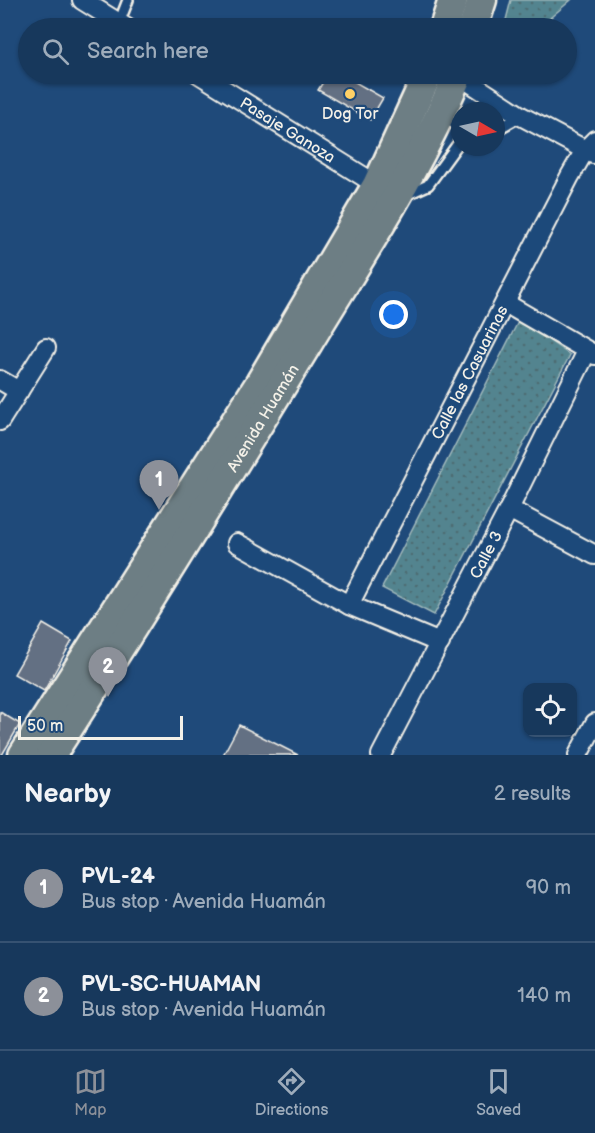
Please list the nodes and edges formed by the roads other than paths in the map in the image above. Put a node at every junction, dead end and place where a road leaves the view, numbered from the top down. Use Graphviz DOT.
graph roads {
  1 [pos="82,0"];
  2 [pos="128,0"];
  3 [pos="453,0"];
  4 [pos="482,0"];
  5 [pos="110,18"];
  6 [pos="125,18"];
  7 [pos="447,18"];
  8 [pos="476,18"];
  9 [pos="215,84"];
  10 [pos="424,84"];
  11 [pos="456,84"];
  12 [pos="472,84"];
  13 [pos="521,116"];
  14 [pos="450,121"];
  15 [pos="505,125"];
  16 [pos="592,148"];
  17 [pos="451,153"];
  18 [pos="386,192"];
  19 [pos="505,303"];
  20 [pos="46,348"];
  21 [pos="591,353"];
  22 [pos="0,380"];
  23 [pos="19,391"];
  24 [pos="0,421"];
  25 [pos="509,509"];
  26 [pos="237,543"];
  27 [pos="595,555"];
  28 [pos="349,605"];
  29 [pos="440,643"];
  30 [pos="595,723"];
  31 [pos="23,755"];
  32 [pos="51,755"];
  33 [pos="381,755"];
  34 [pos="578,755"];
  1 -- 5 [label="street"];
  2 -- 6 [label="lane"];
  3 -- 7 [label="main road"];
  4 -- 8 [label="main road"];
  9 -- 18 [label="street, Pasaje Ganoza"];
  10 -- 18 [label="main road, Avenida Huamán"];
  11 -- 14 [label="main road, Avenida Huamán"];
  12 -- 13 [label="street"];
  13 -- 15 [label="lane"];
  13 -- 16 [label="street"];
  14 -- 18 [label="main road, Avenida Huamán"];
  16 -- 19 [label="street, Calle las Casuarinas"];
  17 -- 18 [label="lane"];
  18 -- 31 [label="main road, Avenida Huamán"];
  18 -- 32 [label="main road, Avenida Huamán"];
  19 -- 21 [label="street"];
  19 -- 28 [label="street, Calle las Casuarinas"];
  20 -- 23 [label="street"];
  21 -- 25 [label="street, Calle 3"];
  22 -- 23 [label="street"];
  23 -- 24 [label="street"];
  25 -- 27 [label="street"];
  25 -- 29 [label="street, Calle 3"];
  26 -- 28 [label="street"];
  28 -- 29 [label="street"];
  29 -- 33 [label="street, Calle 3"];
  30 -- 34 [label="street"];
}
